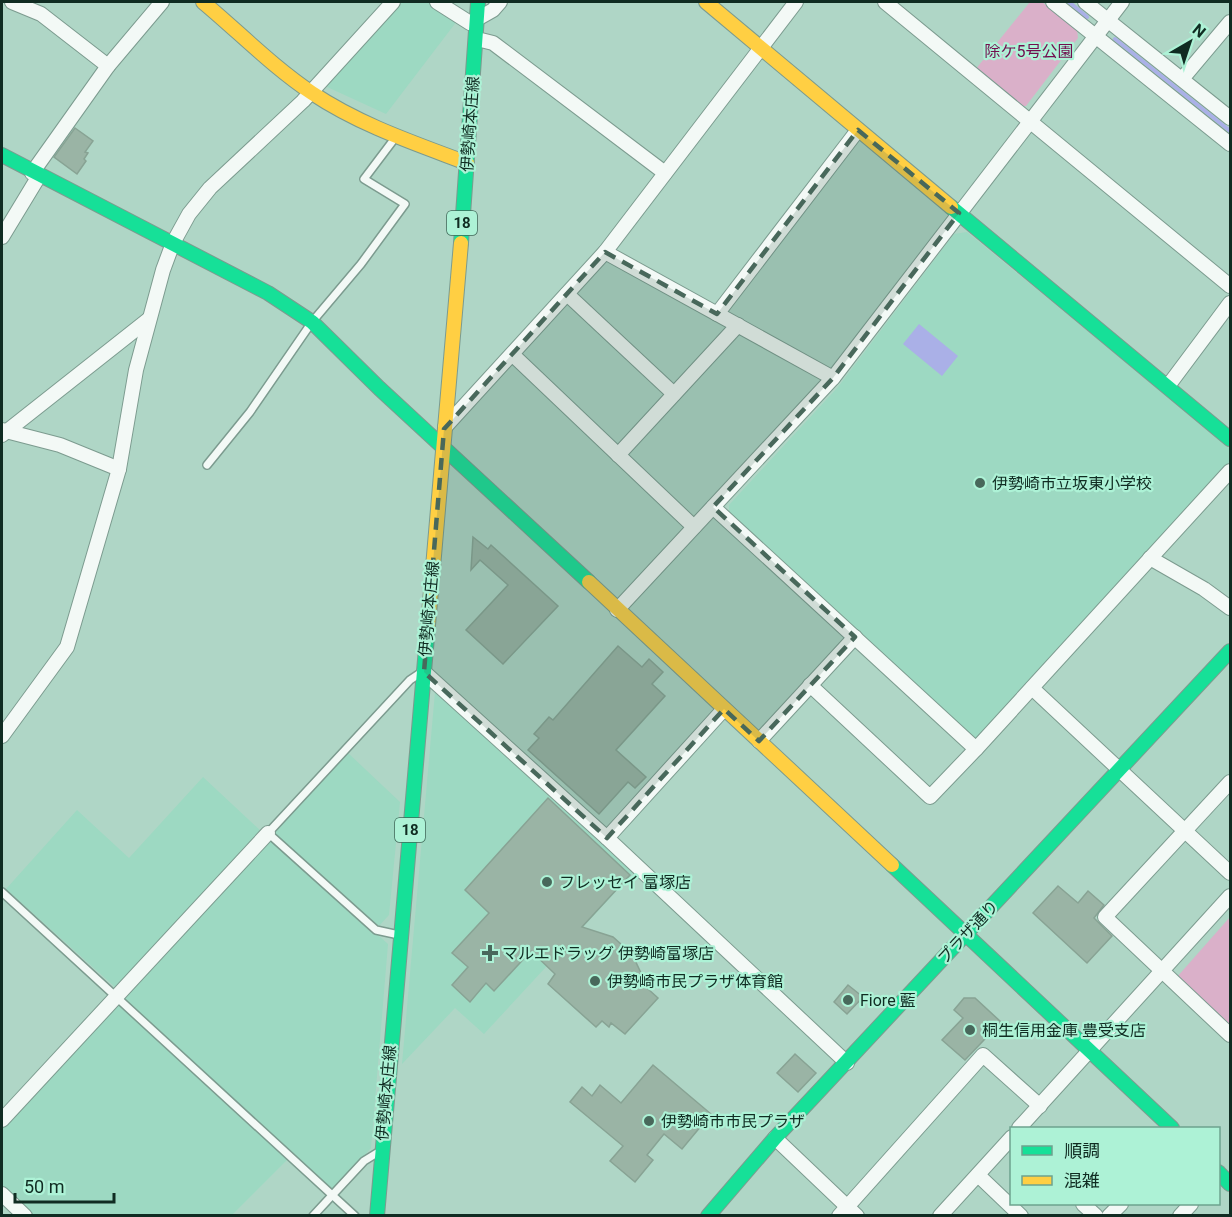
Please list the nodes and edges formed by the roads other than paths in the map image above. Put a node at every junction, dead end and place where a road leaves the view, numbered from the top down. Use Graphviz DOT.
graph roads {
  1 [pos="12,2"];
  2 [pos="162,2"];
  3 [pos="203,2"];
  4 [pos="393,2"];
  5 [pos="437,2"];
  6 [pos="478,2"];
  7 [pos="500,2"];
  8 [pos="706,2"];
  9 [pos="796,2"];
  10 [pos="885,2"];
  11 [pos="1053,2"];
  12 [pos="1085,2"];
  13 [pos="1122,2"];
  14 [pos="1107,19"];
  15 [pos="478,21"];
  16 [pos="1230,22"];
  17 [pos="1095,35"];
  18 [pos="477,39"];
  19 [pos="762,47"];
  20 [pos="108,66"];
  21 [pos="1182,79"];
  22 [pos="311,92"];
  23 [pos="1230,118"];
  24 [pos="1029,121"];
  25 [pos="858,130"];
  26 [pos="396,136"];
  27 [pos="1230,144"];
  28 [pos="2,155"];
  29 [pos="467,163"];
  30 [pos="665,173"];
  31 [pos="36,174"];
  32 [pos="959,213"];
  33 [pos="2,237"];
  34 [pos="173,243"];
  35 [pos="605,252"];
  36 [pos="1230,286"];
  37 [pos="567,294"];
  38 [pos="1230,303"];
  39 [pos="717,314"];
  40 [pos="148,319"];
  41 [pos="312,322"];
  42 [pos="738,325"];
  43 [pos="513,355"];
  44 [pos="833,378"];
  45 [pos="1168,386"];
  46 [pos="674,394"];
  47 [pos="444,429"];
  48 [pos="3,432"];
  49 [pos="1230,439"];
  50 [pos="442,444"];
  51 [pos="618,455"];
  52 [pos="207,465"];
  53 [pos="119,469"];
  54 [pos="1230,471"];
  55 [pos="714,507"];
  56 [pos="694,527"];
  57 [pos="1150,558"];
  58 [pos="1230,608"];
  59 [pos="617,610"];
  60 [pos="855,637"];
  61 [pos="1230,651"];
  62 [pos="424,672"];
  63 [pos="810,685"];
  64 [pos="1032,688"];
  65 [pos="724,709"];
  66 [pos="2,736"];
  67 [pos="759,741"];
  68 [pos="976,749"];
  69 [pos="1119,770"];
  70 [pos="1230,782"];
  71 [pos="1185,831"];
  72 [pos="268,833"];
  73 [pos="607,838"];
  74 [pos="1230,873"];
  75 [pos="2,892"];
  76 [pos="1230,896"];
  77 [pos="400,935"];
  78 [pos="965,935"];
  79 [pos="1161,972"];
  80 [pos="117,996"];
  81 [pos="1230,1035"];
  82 [pos="1089,1051"];
  83 [pos="847,1063"];
  84 [pos="1040,1106"];
  85 [pos="2,1120"];
  86 [pos="1021,1127"];
  87 [pos="1171,1127"];
  88 [pos="775,1138"];
  89 [pos="1010,1139"];
  90 [pos="381,1153"];
  91 [pos="978,1175"];
  92 [pos="2,1194"];
  93 [pos="332,1195"];
  94 [pos="1010,1205"];
  95 [pos="848,1212"];
  96 [pos="25,1215"];
  97 [pos="313,1215"];
  98 [pos="355,1215"];
  99 [pos="377,1215"];
  100 [pos="708,1215"];
  101 [pos="940,1215"];
  1 -- 20 [label="street"];
  2 -- 20 [label="street"];
  3 -- 22 [label="street"];
  4 -- 22 [label="street"];
  5 -- 15 [label="street"];
  6 -- 15 [label="street, 伊勢崎本庄線 / 18"];
  7 -- 15 [label="street"];
  8 -- 19 [label="street"];
  9 -- 19 [label="street"];
  10 -- 24 [label="street"];
  11 -- 17 [label="street"];
  12 -- 14 [label="street"];
  13 -- 14 [label="street"];
  14 -- 17 [label="street"];
  14 -- 21 [label="street"];
  15 -- 18 [label="street, 伊勢崎本庄線 / 18"];
  16 -- 21 [label="street"];
  17 -- 24 [label="street"];
  17 -- 27 [label="street"];
  18 -- 29 [label="street, 伊勢崎本庄線 / 18"];
  18 -- 30 [label="street"];
  19 -- 25 [label="street"];
  19 -- 30 [label="street"];
  20 -- 31 [label="street"];
  21 -- 23 [label="street"];
  22 -- 26 [label="street"];
  22 -- 34 [label="street"];
  24 -- 32 [label="street"];
  24 -- 36 [label="street"];
  25 -- 32 [label="street"];
  25 -- 39 [label="street"];
  26 -- 29 [label="street"];
  26 -- 41 [label="lane"];
  28 -- 31 [label="street"];
  29 -- 47 [label="street, 伊勢崎本庄線 / 18"];
  30 -- 35 [label="street"];
  31 -- 33 [label="street"];
  31 -- 34 [label="street"];
  32 -- 44 [label="street"];
  32 -- 45 [label="street"];
  34 -- 40 [label="street"];
  34 -- 41 [label="street"];
  35 -- 37 [label="street"];
  35 -- 39 [label="street"];
  37 -- 43 [label="street"];
  37 -- 46 [label="street"];
  38 -- 45 [label="street"];
  39 -- 42 [label="street"];
  40 -- 48 [label="street"];
  40 -- 53 [label="street"];
  41 -- 50 [label="street"];
  41 -- 52 [label="lane"];
  42 -- 44 [label="street"];
  42 -- 46 [label="street"];
  43 -- 47 [label="street"];
  43 -- 51 [label="street"];
  44 -- 55 [label="street"];
  45 -- 49 [label="street"];
  46 -- 51 [label="street"];
  47 -- 50 [label="street, 伊勢崎本庄線 / 18"];
  48 -- 53 [label="street"];
  50 -- 59 [label="street"];
  50 -- 62 [label="street, 伊勢崎本庄線 / 18"];
  51 -- 56 [label="street"];
  53 -- 66 [label="street"];
  54 -- 57 [label="street"];
  55 -- 56 [label="street"];
  55 -- 60 [label="street"];
  56 -- 59 [label="street"];
  57 -- 58 [label="street"];
  57 -- 64 [label="street"];
  59 -- 65 [label="street"];
  60 -- 63 [label="street"];
  60 -- 68 [label="street"];
  61 -- 69 [label="street, プラザ通り"];
  62 -- 72 [label="lane"];
  62 -- 73 [label="street"];
  62 -- 77 [label="street, 伊勢崎本庄線 / 18"];
  63 -- 67 [label="street"];
  63 -- 68 [label="street"];
  64 -- 68 [label="street"];
  64 -- 69 [label="street"];
  65 -- 67 [label="street"];
  65 -- 73 [label="street"];
  67 -- 78 [label="street"];
  69 -- 71 [label="street"];
  69 -- 78 [label="street, プラザ通り"];
  70 -- 71 [label="street"];
  71 -- 74 [label="street"];
  71 -- 79 [label="street"];
  72 -- 77 [label="lane"];
  72 -- 80 [label="street"];
  73 -- 83 [label="street"];
  75 -- 80 [label="lane"];
  76 -- 79 [label="street"];
  77 -- 90 [label="street, 伊勢崎本庄線 / 18"];
  78 -- 82 [label="street"];
  78 -- 83 [label="street, プラザ通り"];
  79 -- 81 [label="street"];
  79 -- 82 [label="street"];
  80 -- 85 [label="street"];
  80 -- 93 [label="lane"];
  82 -- 84 [label="street"];
  82 -- 87 [label="street"];
  83 -- 88 [label="street, プラザ通り"];
  84 -- 86 [label="street"];
  84 -- 95 [label="street"];
  88 -- 95 [label="street"];
  88 -- 100 [label="street, プラザ通り"];
  89 -- 91 [label="street"];
  90 -- 93 [label="lane"];
  90 -- 99 [label="street, 伊勢崎本庄線 / 18"];
  91 -- 94 [label="street"];
  91 -- 101 [label="street"];
  92 -- 96 [label="street"];
  93 -- 97 [label="lane"];
  93 -- 98 [label="lane"];
}
